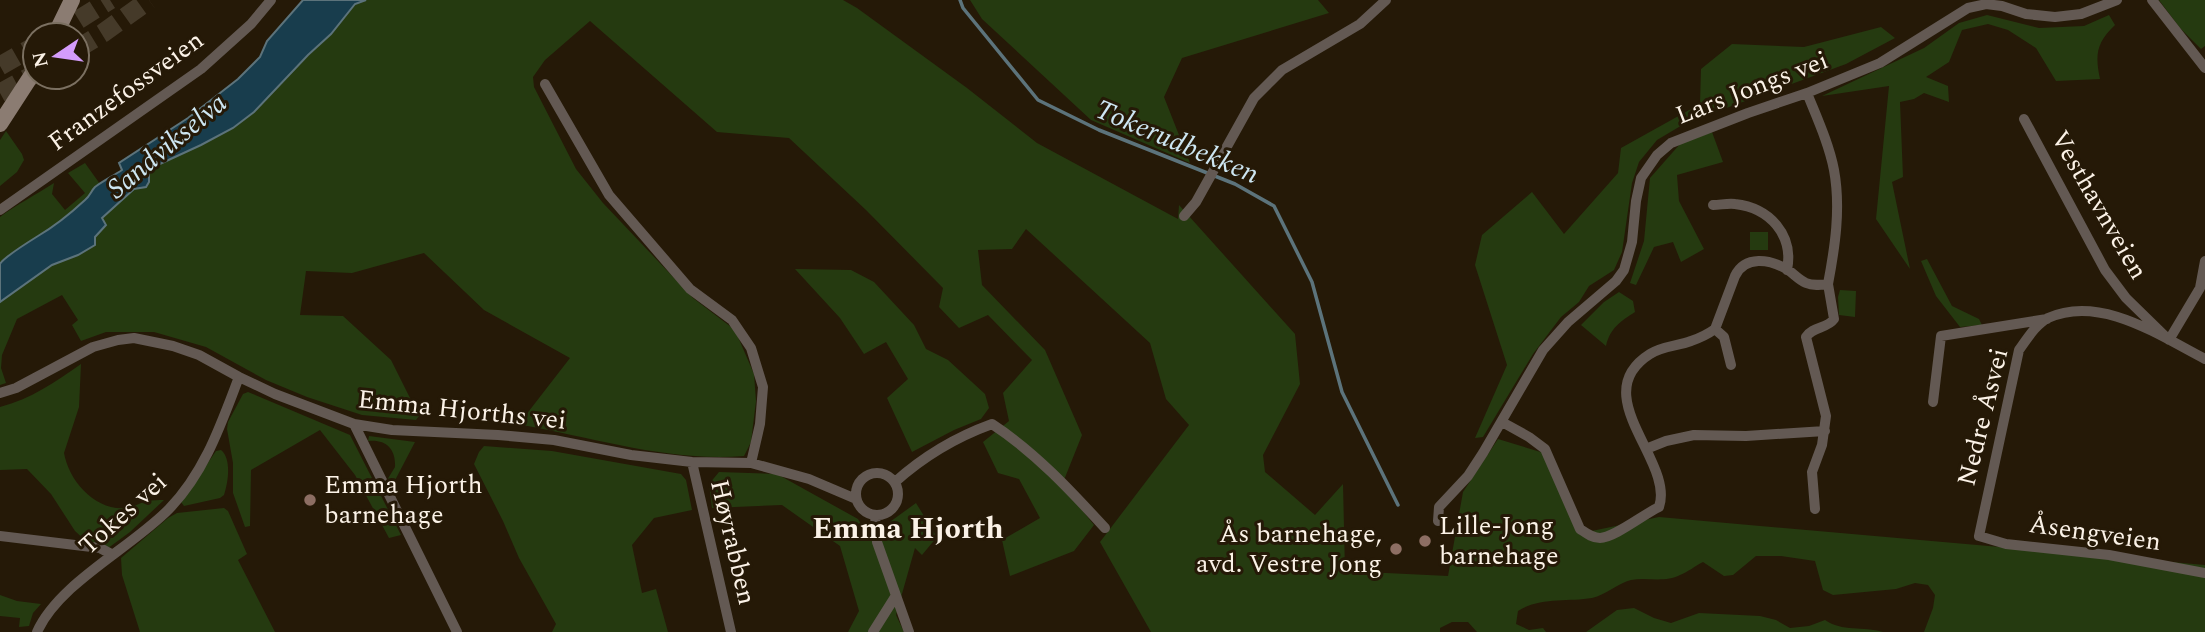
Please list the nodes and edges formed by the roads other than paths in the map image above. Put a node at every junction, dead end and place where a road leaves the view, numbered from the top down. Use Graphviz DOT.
graph roads {
  1 [pos="72,0"];
  2 [pos="271,0"];
  3 [pos="1386,0"];
  4 [pos="2117,0"];
  5 [pos="2152,0"];
  6 [pos="62,21"];
  7 [pos="2205,68"];
  8 [pos="545,84"];
  9 [pos="21,91"];
  10 [pos="1807,93"];
  11 [pos="2024,119"];
  12 [pos="0,124"];
  13 [pos="1713,205"];
  14 [pos="0,210"];
  15 [pos="1184,216"];
  16 [pos="2205,261"];
  17 [pos="1787,270"];
  18 [pos="1828,284"];
  19 [pos="2047,319"];
  20 [pos="1716,329"];
  21 [pos="2169,340"];
  22 [pos="2205,359"];
  23 [pos="1731,365"];
  24 [pos="239,377"];
  25 [pos="0,393"];
  26 [pos="1933,402"];
  27 [pos="1502,422"];
  28 [pos="354,424"];
  29 [pos="1825,430"];
  30 [pos="1646,449"];
  31 [pos="692,462"];
  32 [pos="751,463"];
  33 [pos="895,482"];
  34 [pos="856,499"];
  35 [pos="1815,509"];
  36 [pos="875,515"];
  37 [pos="1438,521"];
  38 [pos="1105,528"];
  39 [pos="0,536"];
  40 [pos="1979,536"];
  41 [pos="113,555"];
  42 [pos="2205,573"];
  43 [pos="895,597"];
  44 [pos="37,632"];
  45 [pos="457,632"];
  46 [pos="731,632"];
  47 [pos="873,632"];
  48 [pos="909,632"];
  1 -- 6 [label="main road"];
  2 -- 14 [label="street, Franzefossveien"];
  3 -- 15 [label="street"];
  4 -- 10 [label="street, Lars Jongs vei"];
  5 -- 7 [label="street"];
  8 -- 32 [label="street"];
  9 -- 12 [label="main road"];
  10 -- 18 [label="street"];
  10 -- 27 [label="street, Lars Jongs vei"];
  11 -- 21 [label="street, Vesthavnveien"];
  13 -- 17 [label="street"];
  16 -- 21 [label="street"];
  17 -- 18 [label="street"];
  17 -- 20 [label="street"];
  18 -- 29 [label="street"];
  19 -- 21 [label="street"];
  19 -- 26 [label="street"];
  19 -- 40 [label="street, Nedre Åsvei"];
  20 -- 23 [label="street"];
  20 -- 30 [label="street"];
  21 -- 22 [label="street"];
  24 -- 25 [label="street, Emma Hjorths vei"];
  24 -- 28 [label="street, Emma Hjorths vei"];
  24 -- 41 [label="street, Tokes vei"];
  27 -- 30 [label="street"];
  27 -- 37 [label="street, Lars Jongs vei"];
  28 -- 31 [label="street, Emma Hjorths vei"];
  28 -- 45 [label="street"];
  29 -- 30 [label="street"];
  29 -- 35 [label="street"];
  31 -- 32 [label="street, Emma Hjorths vei"];
  31 -- 46 [label="street, Høyrabben"];
  32 -- 34 [label="street, Emma Hjorths vei"];
  33 -- 34 [label="street"];
  33 -- 36 [label="street"];
  33 -- 38 [label="street"];
  34 -- 36 [label="street"];
  36 -- 43 [label="street"];
  39 -- 41 [label="street"];
  40 -- 42 [label="street, Åsengveien"];
  41 -- 44 [label="street, Tokes vei"];
  43 -- 47 [label="street"];
  43 -- 48 [label="street"];
}
